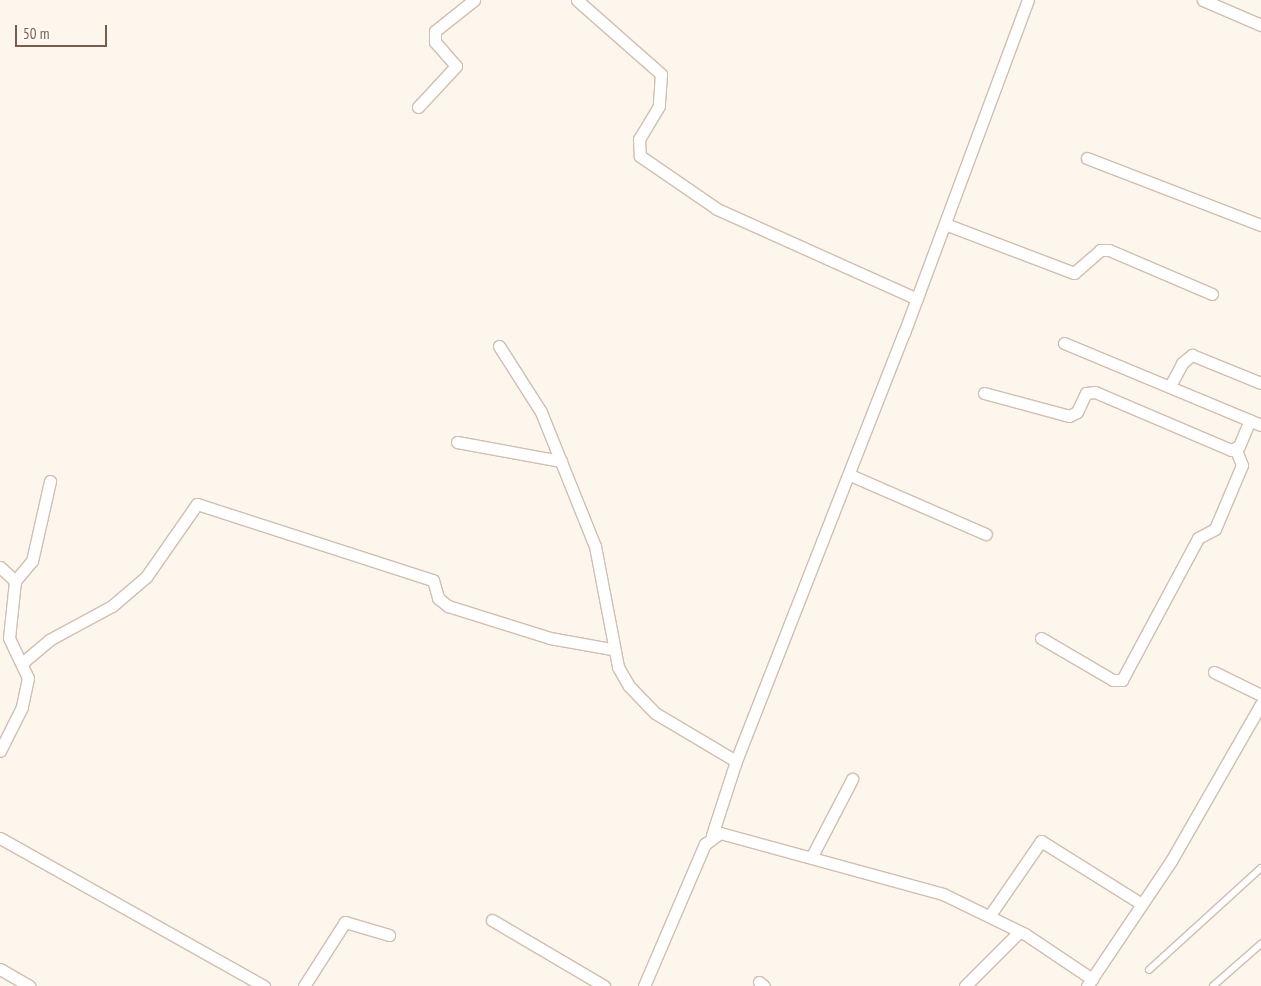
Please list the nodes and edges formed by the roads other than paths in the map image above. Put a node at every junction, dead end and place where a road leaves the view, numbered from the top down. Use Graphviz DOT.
graph roads {
  1 [pos="474,0"];
  2 [pos="577,0"];
  3 [pos="1028,0"];
  4 [pos="1203,0"];
  5 [pos="1261,25"];
  6 [pos="418,107"];
  7 [pos="1087,158"];
  8 [pos="945,224"];
  9 [pos="1261,225"];
  10 [pos="1212,294"];
  11 [pos="917,299"];
  12 [pos="1064,343"];
  13 [pos="499,346"];
  14 [pos="1261,383"];
  15 [pos="1170,386"];
  16 [pos="984,393"];
  17 [pos="1256,422"];
  18 [pos="457,442"];
  19 [pos="1236,450"];
  20 [pos="561,461"];
  21 [pos="850,475"];
  22 [pos="50,480"];
  23 [pos="986,534"];
  24 [pos="0,567"];
  25 [pos="15,581"];
  26 [pos="1041,638"];
  27 [pos="612,649"];
  28 [pos="19,658"];
  29 [pos="1214,672"];
  30 [pos="1261,695"];
  31 [pos="1261,704"];
  32 [pos="0,751"];
  33 [pos="736,761"];
  34 [pos="852,779"];
  35 [pos="712,835"];
  36 [pos="0,838"];
  37 [pos="812,856"];
  38 [pos="1261,868"];
  39 [pos="1142,904"];
  40 [pos="990,916"];
  41 [pos="492,920"];
  42 [pos="1019,932"];
  43 [pos="389,935"];
  44 [pos="1261,944"];
  45 [pos="0,969"];
  46 [pos="1148,970"];
  47 [pos="1089,982"];
  48 [pos="29,986"];
  49 [pos="264,986"];
  50 [pos="304,986"];
  51 [pos="604,986"];
  52 [pos="644,986"];
  53 [pos="965,986"];
  54 [pos="1213,986"];
  1 -- 6 [label="street"];
  2 -- 11 [label="street"];
  3 -- 8 [label="street"];
  4 -- 5 [label="street"];
  7 -- 9 [label="street"];
  8 -- 10 [label="street"];
  8 -- 11 [label="street"];
  11 -- 21 [label="street"];
  12 -- 15 [label="street"];
  13 -- 20 [label="street"];
  14 -- 15 [label="street"];
  15 -- 17 [label="street"];
  16 -- 19 [label="street"];
  17 -- 19 [label="street"];
  18 -- 20 [label="street"];
  19 -- 26 [label="street"];
  20 -- 27 [label="street"];
  21 -- 23 [label="street"];
  21 -- 33 [label="street"];
  22 -- 25 [label="street"];
  24 -- 25 [label="street"];
  25 -- 28 [label="street"];
  27 -- 28 [label="street"];
  27 -- 33 [label="street"];
  28 -- 32 [label="street"];
  29 -- 30 [label="street"];
  31 -- 39 [label="street"];
  33 -- 35 [label="street"];
  34 -- 37 [label="street"];
  35 -- 37 [label="street"];
  35 -- 52 [label="street"];
  36 -- 49 [label="street"];
  37 -- 40 [label="street"];
  38 -- 46 [label="lane"];
  39 -- 40 [label="street"];
  39 -- 47 [label="street"];
  40 -- 42 [label="street"];
  41 -- 51 [label="street"];
  42 -- 47 [label="street"];
  42 -- 53 [label="street"];
  43 -- 50 [label="street"];
  44 -- 54 [label="lane"];
  45 -- 48 [label="street"];
}
